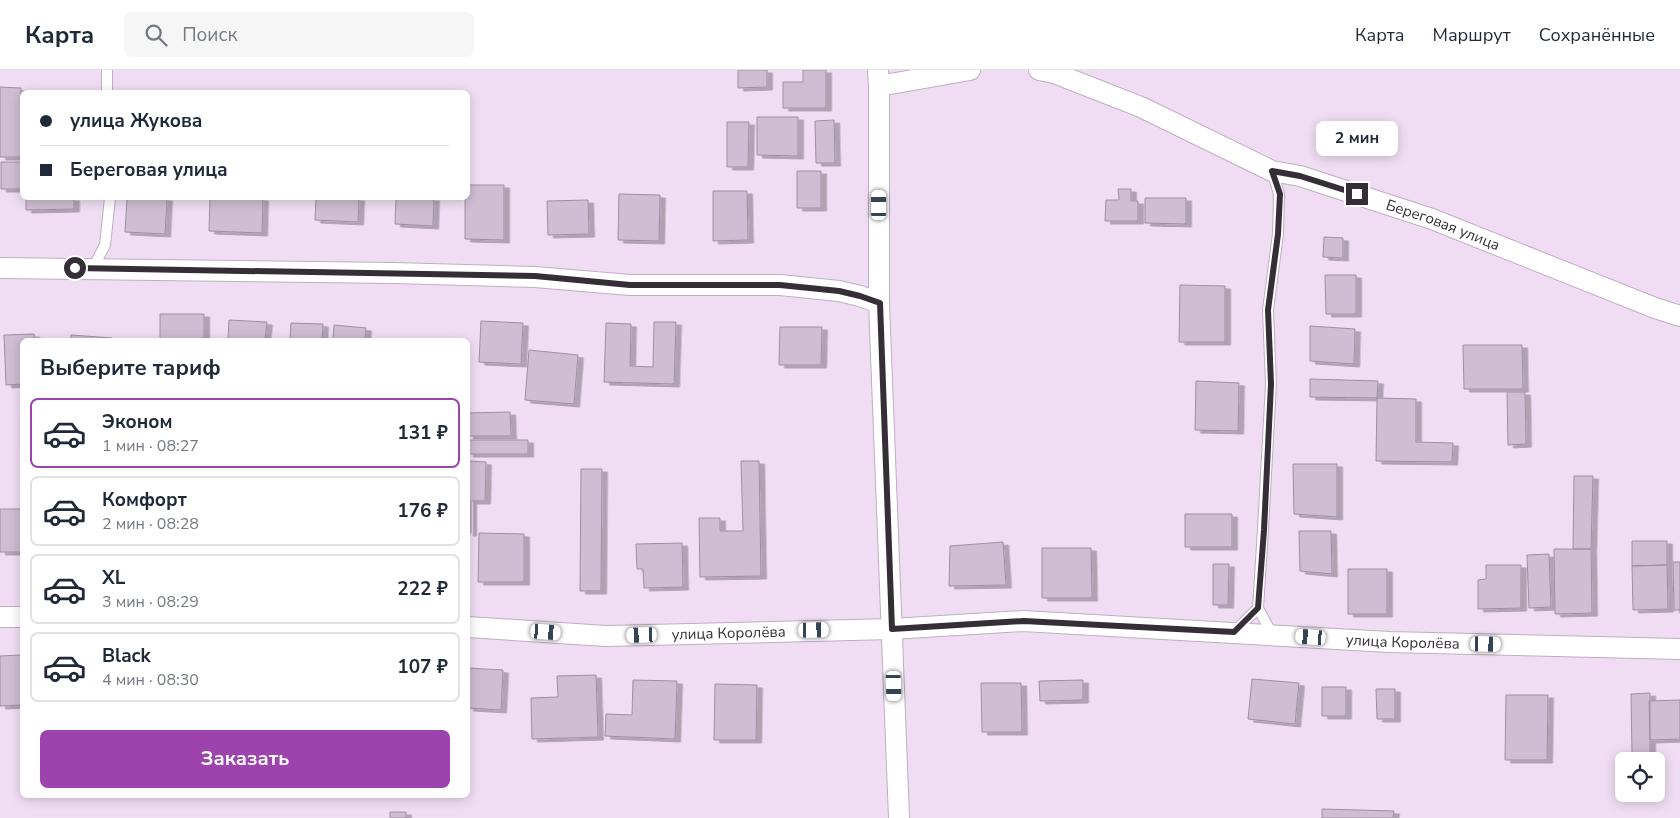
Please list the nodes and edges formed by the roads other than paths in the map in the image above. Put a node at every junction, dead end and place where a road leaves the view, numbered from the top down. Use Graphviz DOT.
graph roads {
  1 [pos="107,70"];
  2 [pos="970,70"];
  3 [pos="1039,70"];
  4 [pos="879,78"];
  5 [pos="107,90"];
  6 [pos="1272,171"];
  7 [pos="110,200"];
  8 [pos="0,268"];
  9 [pos="93,268"];
  10 [pos="880,303"];
  11 [pos="1680,316"];
  12 [pos="1258,608"];
  13 [pos="0,617"];
  14 [pos="20,617"];
  15 [pos="470,627"];
  16 [pos="892,629"];
  17 [pos="1234,632"];
  18 [pos="1272,634"];
  19 [pos="1680,649"];
  20 [pos="899,818"];
  1 -- 5 [label="lane"];
  2 -- 4 [label="street"];
  3 -- 6 [label="street, Береговая улица"];
  4 -- 10 [label="street"];
  6 -- 11 [label="street, Береговая улица"];
  6 -- 12 [label="lane"];
  7 -- 9 [label="lane"];
  8 -- 9 [label="street"];
  9 -- 10 [label="street"];
  10 -- 16 [label="street"];
  12 -- 17 [label="lane"];
  12 -- 18 [label="lane"];
  13 -- 14 [label="street"];
  15 -- 16 [label="street, улица Королёва"];
  16 -- 17 [label="street, улица Королёва"];
  16 -- 20 [label="street"];
  17 -- 18 [label="street, улица Королёва"];
  18 -- 19 [label="street, улица Королёва"];
}
